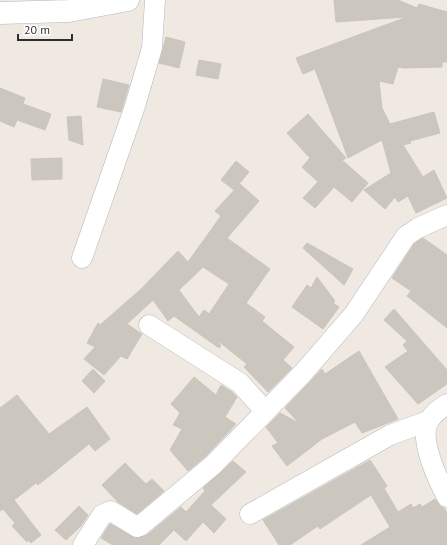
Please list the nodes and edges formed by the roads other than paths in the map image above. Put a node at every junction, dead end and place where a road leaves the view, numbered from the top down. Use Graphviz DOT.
graph roads {
  1 [pos="128,0"];
  2 [pos="155,0"];
  3 [pos="0,13"];
  4 [pos="447,215"];
  5 [pos="82,258"];
  6 [pos="149,325"];
  7 [pos="447,404"];
  8 [pos="265,411"];
  9 [pos="428,421"];
  10 [pos="447,497"];
  11 [pos="250,514"];
  12 [pos="83,545"];
  1 -- 3 [label="street"];
  2 -- 5 [label="street"];
  4 -- 8 [label="street"];
  6 -- 8 [label="street"];
  7 -- 9 [label="street"];
  8 -- 12 [label="street"];
  9 -- 10 [label="street"];
  9 -- 11 [label="street"];
}
